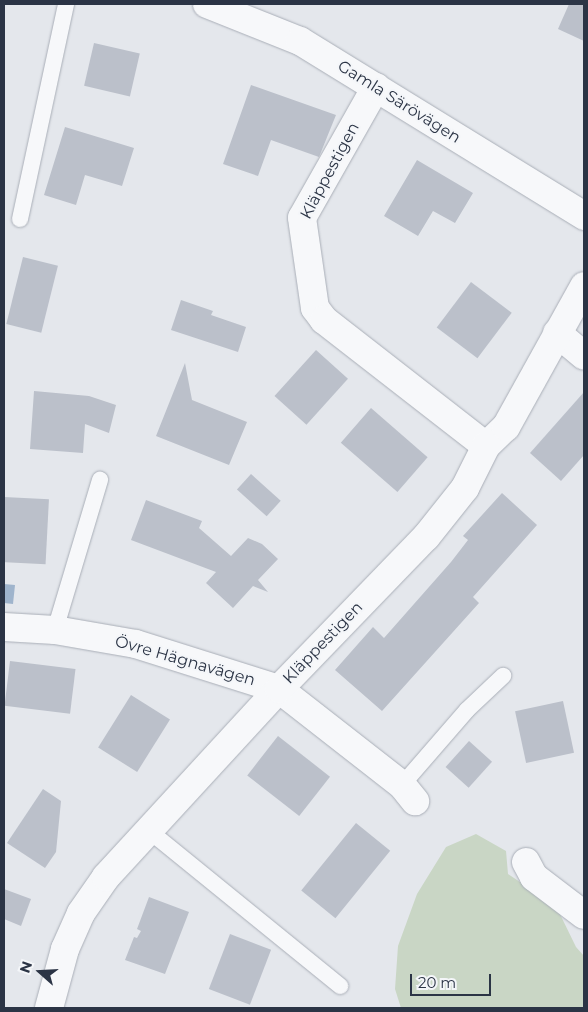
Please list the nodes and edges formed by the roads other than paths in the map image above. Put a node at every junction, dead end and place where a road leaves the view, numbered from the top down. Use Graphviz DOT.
graph roads {
  1 [pos="66,4"];
  2 [pos="207,4"];
  3 [pos="376,87"];
  4 [pos="584,216"];
  5 [pos="20,219"];
  6 [pos="584,286"];
  7 [pos="557,332"];
  8 [pos="584,356"];
  9 [pos="486,446"];
  10 [pos="100,480"];
  11 [pos="4,627"];
  12 [pos="55,630"];
  13 [pos="503,676"];
  14 [pos="279,689"];
  15 [pos="409,793"];
  16 [pos="148,830"];
  17 [pos="526,862"];
  18 [pos="584,915"];
  19 [pos="340,986"];
  20 [pos="49,1008"];
  1 -- 5 [label="lane"];
  2 -- 3 [label="street, Gamla Särövägen"];
  3 -- 4 [label="street, Gamla Särövägen"];
  3 -- 9 [label="street, Kläppestigen"];
  6 -- 7 [label="street, Kläppestigen"];
  7 -- 8 [label="street"];
  7 -- 9 [label="street, Kläppestigen"];
  9 -- 14 [label="street, Kläppestigen"];
  10 -- 12 [label="lane"];
  11 -- 12 [label="street, Övre Hägnavägen"];
  12 -- 14 [label="street, Övre Hägnavägen"];
  13 -- 15 [label="lane"];
  14 -- 15 [label="street, Övre Hägnavägen"];
  14 -- 16 [label="street, Kläppestigen"];
  16 -- 19 [label="lane"];
  16 -- 20 [label="street, Kläppestigen"];
  17 -- 18 [label="street"];
}
